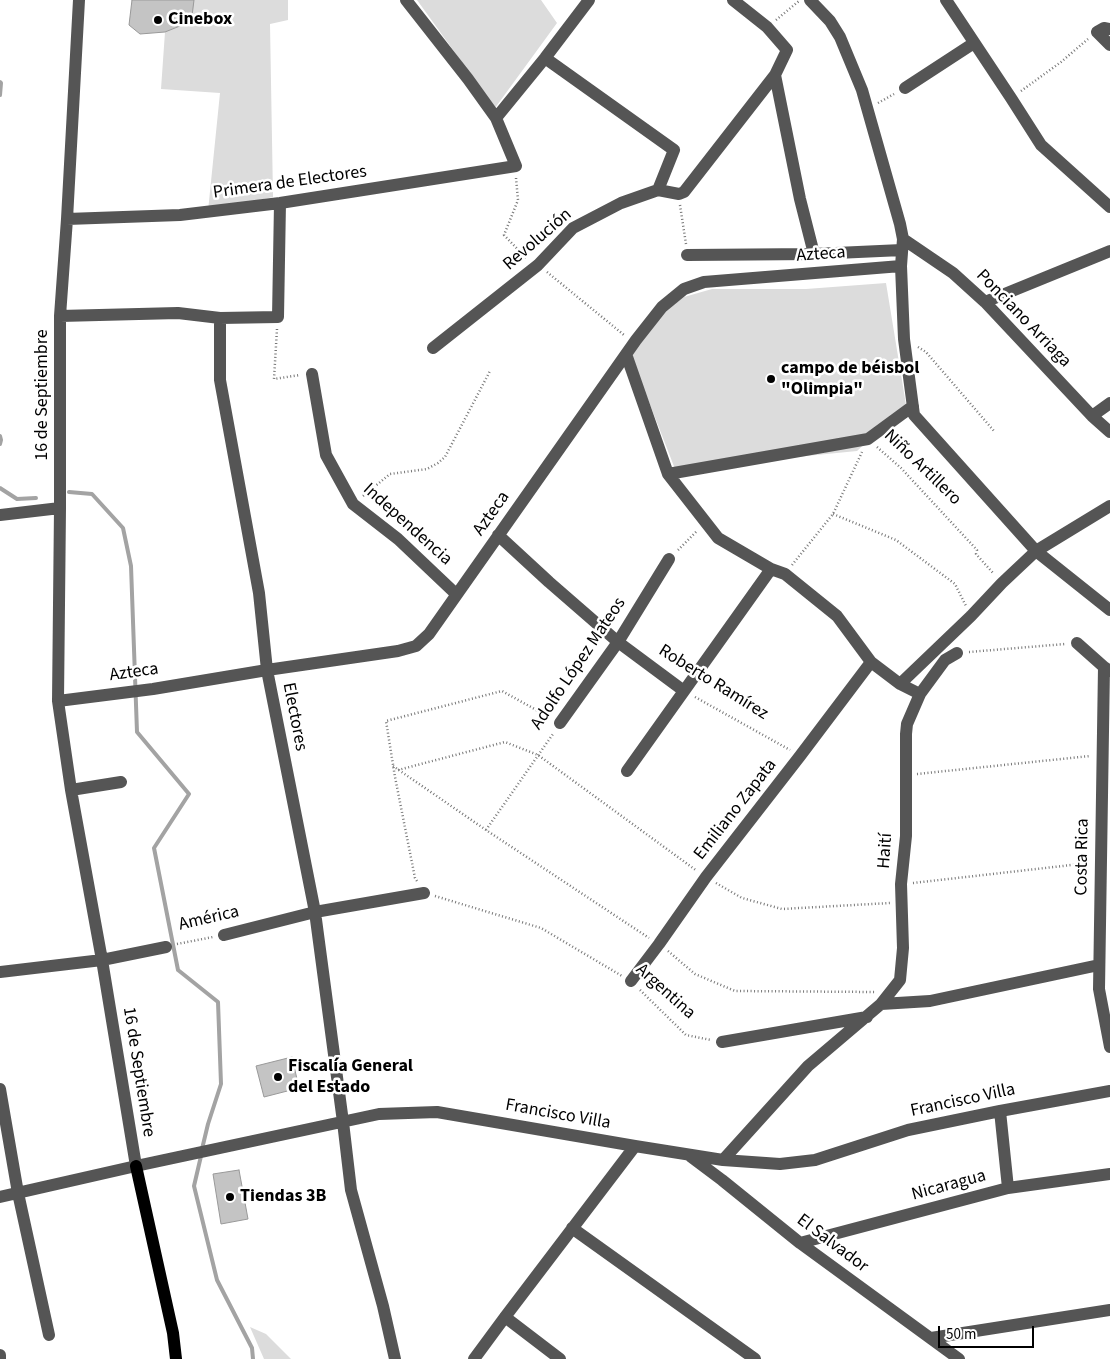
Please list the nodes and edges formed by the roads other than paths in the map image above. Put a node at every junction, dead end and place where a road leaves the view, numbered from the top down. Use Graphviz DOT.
graph roads {
  1 [pos="79,0"];
  2 [pos="406,0"];
  3 [pos="590,0"];
  4 [pos="733,0"];
  5 [pos="810,0"];
  6 [pos="946,0"];
  7 [pos="1104,31"];
  8 [pos="974,43"];
  9 [pos="1110,45"];
  10 [pos="545,58"];
  11 [pos="775,75"];
  12 [pos="905,88"];
  13 [pos="496,118"];
  14 [pos="658,190"];
  15 [pos="280,203"];
  16 [pos="1110,207"];
  17 [pos="67,219"];
  18 [pos="902,244"];
  19 [pos="1110,251"];
  20 [pos="814,254"];
  21 [pos="688,255"];
  22 [pos="901,266"];
  23 [pos="985,302"];
  24 [pos="60,316"];
  25 [pos="220,318"];
  26 [pos="433,348"];
  27 [pos="630,348"];
  28 [pos="312,374"];
  29 [pos="1110,403"];
  30 [pos="913,406"];
  31 [pos="1092,416"];
  32 [pos="1110,432"];
  33 [pos="668,474"];
  34 [pos="1110,506"];
  35 [pos="60,508"];
  36 [pos="0,515"];
  37 [pos="498,535"];
  38 [pos="1036,551"];
  39 [pos="669,559"];
  40 [pos="771,570"];
  41 [pos="456,594"];
  42 [pos="1110,610"];
  43 [pos="618,642"];
  44 [pos="1077,643"];
  45 [pos="957,653"];
  46 [pos="871,662"];
  47 [pos="1107,669"];
  48 [pos="266,670"];
  49 [pos="900,684"];
  50 [pos="684,691"];
  51 [pos="920,694"];
  52 [pos="58,701"];
  53 [pos="560,723"];
  54 [pos="627,771"];
  55 [pos="121,782"];
  56 [pos="71,790"];
  57 [pos="424,893"];
  58 [pos="315,912"];
  59 [pos="224,934"];
  60 [pos="166,947"];
  61 [pos="102,960"];
  62 [pos="1099,965"];
  63 [pos="0,972"];
  64 [pos="631,981"];
  65 [pos="881,1004"];
  66 [pos="868,1016"];
  67 [pos="722,1042"];
  68 [pos="1110,1047"];
  69 [pos="0,1089"];
  70 [pos="1110,1091"];
  71 [pos="1000,1111"];
  72 [pos="343,1122"];
  73 [pos="635,1146"];
  74 [pos="687,1154"];
  75 [pos="723,1160"];
  76 [pos="136,1166"];
  77 [pos="1110,1174"];
  78 [pos="1008,1188"];
  79 [pos="18,1193"];
  80 [pos="0,1198"];
  81 [pos="572,1228"];
  82 [pos="800,1243"];
  83 [pos="1110,1310"];
  84 [pos="504,1317"];
  85 [pos="49,1336"];
  86 [pos="932,1338"];
  87 [pos="176,1359"];
  88 [pos="395,1359"];
  89 [pos="474,1359"];
  90 [pos="560,1359"];
  91 [pos="755,1359"];
  92 [pos="959,1359"];
  1 -- 17 [label="street, 16 de Septiembre"];
  2 -- 13 [label="street"];
  3 -- 10 [label="street"];
  4 -- 11 [label="street"];
  5 -- 18 [label="street"];
  6 -- 8 [label="street"];
  7 -- 9 [label="street"];
  8 -- 12 [label="street"];
  8 -- 16 [label="street"];
  10 -- 13 [label="street"];
  10 -- 14 [label="street"];
  11 -- 14 [label="street"];
  11 -- 20 [label="street"];
  13 -- 15 [label="street, Primera de Electores"];
  14 -- 26 [label="street, Revolución"];
  15 -- 17 [label="street, Primera de Electores"];
  15 -- 25 [label="street"];
  17 -- 24 [label="street, 16 de Septiembre"];
  18 -- 20 [label="street, Azteca"];
  18 -- 22 [label="street"];
  18 -- 23 [label="street, Ponciano Arriaga"];
  19 -- 23 [label="street"];
  20 -- 21 [label="street, Azteca"];
  22 -- 27 [label="street, Azteca"];
  22 -- 30 [label="street"];
  23 -- 31 [label="street, Ponciano Arriaga"];
  24 -- 25 [label="street"];
  24 -- 35 [label="street, 16 de Septiembre"];
  25 -- 48 [label="street, Electores"];
  27 -- 33 [label="street"];
  27 -- 37 [label="street, Azteca"];
  28 -- 41 [label="street, Independencia"];
  29 -- 31 [label="street"];
  30 -- 33 [label="street, Niño Artillero"];
  30 -- 38 [label="street"];
  31 -- 32 [label="street, Ponciano Arriaga"];
  33 -- 40 [label="street"];
  34 -- 38 [label="street"];
  35 -- 36 [label="street"];
  35 -- 52 [label="street, 16 de Septiembre"];
  37 -- 41 [label="street, Azteca"];
  37 -- 43 [label="street, Roberto Ramírez"];
  38 -- 42 [label="street"];
  38 -- 49 [label="street"];
  39 -- 43 [label="street, Adolfo López Mateos"];
  40 -- 46 [label="street"];
  40 -- 50 [label="street"];
  41 -- 48 [label="street, Azteca"];
  43 -- 50 [label="street, Roberto Ramírez"];
  43 -- 53 [label="street, Adolfo López Mateos"];
  44 -- 47 [label="street"];
  45 -- 51 [label="street, Haití"];
  46 -- 49 [label="street"];
  46 -- 64 [label="street, Emiliano Zapata"];
  47 -- 62 [label="street, Costa Rica"];
  48 -- 52 [label="street, Azteca"];
  48 -- 58 [label="street, Electores"];
  49 -- 51 [label="street"];
  50 -- 54 [label="street"];
  51 -- 65 [label="street, Haití"];
  52 -- 56 [label="street, 16 de Septiembre"];
  55 -- 56 [label="street"];
  56 -- 61 [label="street, 16 de Septiembre"];
  57 -- 58 [label="street, América"];
  58 -- 59 [label="street, América"];
  58 -- 72 [label="street, Electores"];
  60 -- 61 [label="street, América"];
  61 -- 63 [label="street, América"];
  61 -- 76 [label="street, 16 de Septiembre"];
  62 -- 65 [label="street"];
  62 -- 68 [label="street, Costa Rica"];
  65 -- 66 [label="street, Haití"];
  66 -- 67 [label="street"];
  66 -- 75 [label="street, Haití"];
  69 -- 79 [label="street"];
  70 -- 71 [label="street, Francisco Villa"];
  71 -- 75 [label="street, Francisco Villa"];
  71 -- 78 [label="street"];
  72 -- 73 [label="street, Francisco Villa"];
  72 -- 76 [label="street, Francisco Villa"];
  72 -- 88 [label="street, Electores"];
  73 -- 74 [label="street, Francisco Villa"];
  73 -- 81 [label="street"];
  74 -- 75 [label="street, Francisco Villa"];
  74 -- 82 [label="street, El Salvador"];
  76 -- 79 [label="street, Francisco Villa"];
  76 -- 87 [label="main road, 16 de Septiembre"];
  77 -- 78 [label="street, Nicaragua"];
  78 -- 82 [label="street, Nicaragua"];
  79 -- 80 [label="street, Francisco Villa"];
  79 -- 85 [label="street"];
  81 -- 84 [label="street"];
  81 -- 91 [label="street"];
  82 -- 86 [label="street, El Salvador"];
  83 -- 86 [label="street"];
  84 -- 89 [label="street"];
  84 -- 90 [label="street"];
  86 -- 92 [label="street, El Salvador"];
}
